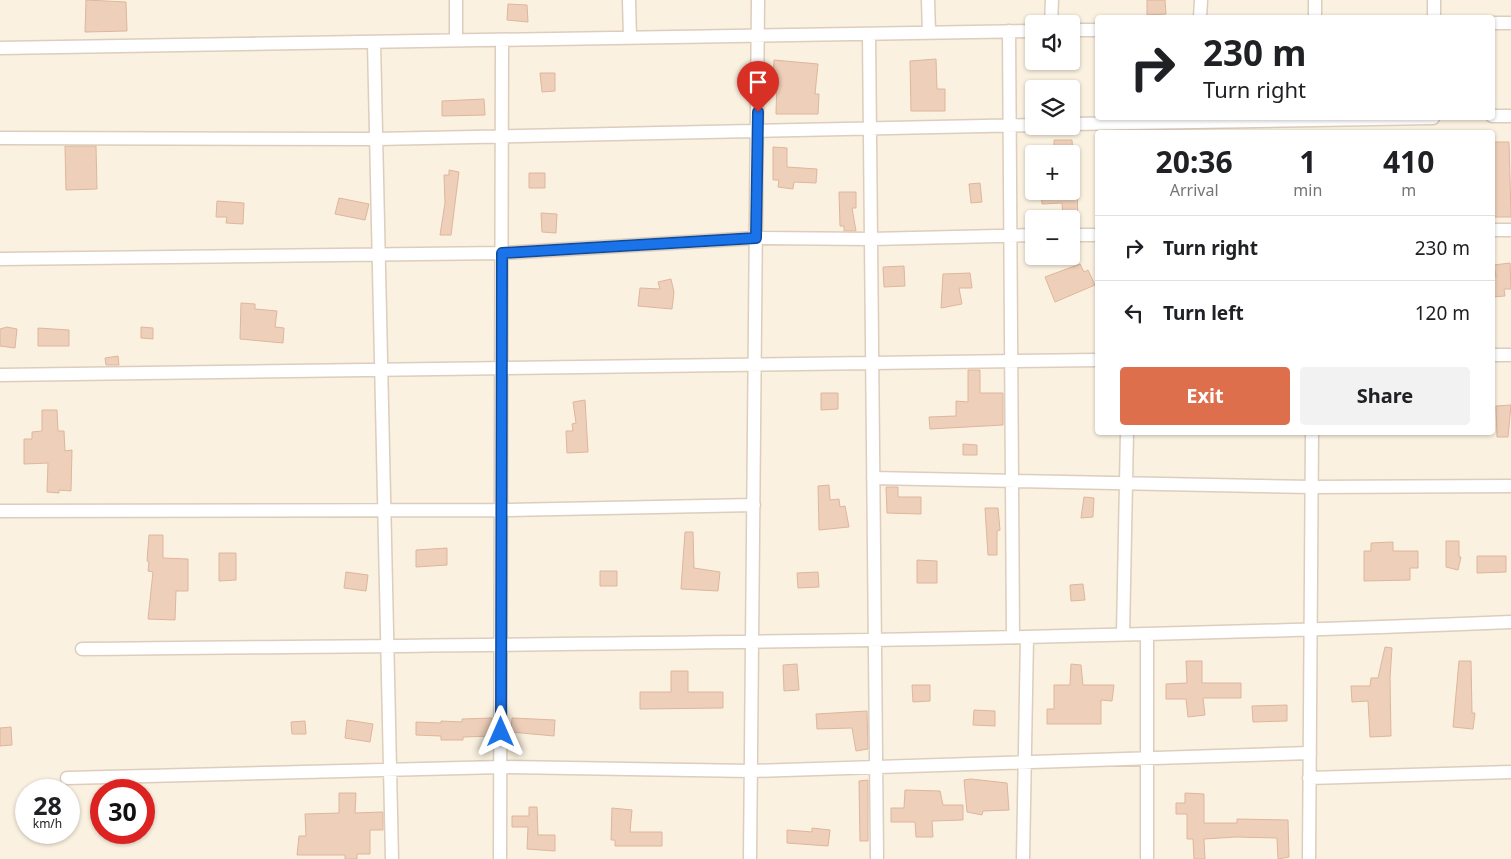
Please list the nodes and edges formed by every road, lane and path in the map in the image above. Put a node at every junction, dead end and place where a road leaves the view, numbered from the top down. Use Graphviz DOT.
graph roads {
  1 [pos="456,0"];
  2 [pos="629,0"];
  3 [pos="758,0"];
  4 [pos="928,0"];
  5 [pos="1052,0"];
  6 [pos="1201,0"];
  7 [pos="1315,0"];
  8 [pos="1434,0"];
  9 [pos="1051,15"];
  10 [pos="1200,15"];
  11 [pos="1315,15"];
  12 [pos="1434,15"];
  13 [pos="1495,23"];
  14 [pos="1511,23"];
  15 [pos="1080,30"];
  16 [pos="1095,30"];
  17 [pos="1009,31"];
  18 [pos="1025,31"];
  19 [pos="929,32"];
  20 [pos="869,34"];
  21 [pos="758,35"];
  22 [pos="630,38"];
  23 [pos="456,40"];
  24 [pos="502,40"];
  25 [pos="374,42"];
  26 [pos="0,48"];
  27 [pos="1495,116"];
  28 [pos="1511,116"];
  29 [pos="1385,120"];
  30 [pos="1314,123"];
  31 [pos="1080,124"];
  32 [pos="1133,124"];
  33 [pos="1025,125"];
  34 [pos="1010,126"];
  35 [pos="870,128"];
  36 [pos="758,132"];
  37 [pos="502,136"];
  38 [pos="0,138"];
  39 [pos="376,139"];
  40 [pos="1495,230"];
  41 [pos="1511,230"];
  42 [pos="1011,235"];
  43 [pos="1025,235"];
  44 [pos="1080,235"];
  45 [pos="1095,235"];
  46 [pos="756,238"];
  47 [pos="871,239"];
  48 [pos="378,253"];
  49 [pos="502,253"];
  50 [pos="0,259"];
  51 [pos="1495,355"];
  52 [pos="1511,355"];
  53 [pos="1095,360"];
  54 [pos="1011,362"];
  55 [pos="872,364"];
  56 [pos="755,365"];
  57 [pos="502,369"];
  58 [pos="381,370"];
  59 [pos="0,375"];
  60 [pos="1127,435"];
  61 [pos="1312,435"];
  62 [pos="873,478"];
  63 [pos="1012,481"];
  64 [pos="1126,484"];
  65 [pos="1511,486"];
  66 [pos="1312,488"];
  67 [pos="754,505"];
  68 [pos="502,510"];
  69 [pos="0,511"];
  70 [pos="384,511"];
  71 [pos="1511,622"];
  72 [pos="1310,631"];
  73 [pos="1123,634"];
  74 [pos="1147,634"];
  75 [pos="1013,637"];
  76 [pos="1027,637"];
  77 [pos="875,640"];
  78 [pos="752,642"];
  79 [pos="502,645"];
  80 [pos="387,646"];
  81 [pos="82,649"];
  82 [pos="1310,753"];
  83 [pos="1147,758"];
  84 [pos="1024,762"];
  85 [pos="501,767"];
  86 [pos="876,767"];
  87 [pos="390,768"];
  88 [pos="751,771"];
  89 [pos="1511,772"];
  90 [pos="67,778"];
  91 [pos="1310,778"];
  92 [pos="392,859"];
  93 [pos="500,859"];
  94 [pos="750,859"];
  95 [pos="877,859"];
  96 [pos="1023,859"];
  97 [pos="1147,859"];
  98 [pos="1309,859"];
  1 -- 23 [label="street"];
  2 -- 22 [label="street"];
  3 -- 21 [label="street"];
  4 -- 19 [label="street"];
  5 -- 9 [label="street"];
  6 -- 10 [label="street"];
  7 -- 11 [label="street"];
  8 -- 12 [label="street"];
  13 -- 14 [label="street"];
  15 -- 16 [label="street"];
  17 -- 18 [label="street"];
  17 -- 19 [label="street"];
  17 -- 34 [label="street"];
  19 -- 20 [label="street"];
  20 -- 21 [label="street"];
  20 -- 35 [label="street"];
  21 -- 22 [label="street"];
  21 -- 36 [label="street"];
  22 -- 24 [label="street"];
  23 -- 24 [label="street"];
  23 -- 25 [label="street"];
  24 -- 37 [label="street"];
  25 -- 26 [label="street"];
  25 -- 39 [label="street"];
  27 -- 28 [label="street"];
  29 -- 30 [label="street"];
  30 -- 32 [label="street"];
  31 -- 32 [label="street"];
  33 -- 34 [label="street"];
  34 -- 35 [label="street"];
  34 -- 42 [label="street"];
  35 -- 36 [label="street"];
  35 -- 47 [label="street"];
  36 -- 37 [label="street"];
  36 -- 46 [label="street"];
  37 -- 39 [label="street"];
  37 -- 49 [label="street"];
  38 -- 39 [label="street"];
  39 -- 48 [label="street"];
  40 -- 41 [label="street"];
  42 -- 43 [label="street"];
  42 -- 47 [label="street"];
  42 -- 54 [label="street"];
  44 -- 45 [label="street"];
  46 -- 47 [label="street"];
  46 -- 49 [label="street"];
  46 -- 56 [label="street"];
  47 -- 55 [label="street"];
  48 -- 49 [label="street"];
  48 -- 50 [label="street"];
  48 -- 58 [label="street"];
  49 -- 57 [label="street"];
  51 -- 52 [label="street"];
  53 -- 54 [label="street"];
  54 -- 55 [label="street"];
  54 -- 63 [label="street"];
  55 -- 56 [label="street"];
  55 -- 62 [label="street"];
  56 -- 57 [label="street"];
  56 -- 67 [label="street"];
  57 -- 58 [label="street"];
  57 -- 68 [label="street"];
  58 -- 59 [label="street"];
  58 -- 70 [label="street"];
  60 -- 64 [label="street"];
  61 -- 66 [label="street"];
  62 -- 63 [label="street"];
  62 -- 77 [label="street"];
  63 -- 64 [label="street"];
  63 -- 75 [label="street"];
  64 -- 66 [label="street"];
  64 -- 73 [label="street"];
  65 -- 66 [label="street"];
  66 -- 72 [label="street"];
  67 -- 68 [label="street"];
  67 -- 78 [label="street"];
  68 -- 70 [label="street"];
  68 -- 79 [label="street"];
  69 -- 70 [label="street"];
  70 -- 80 [label="street"];
  71 -- 72 [label="street"];
  72 -- 74 [label="street"];
  72 -- 82 [label="street"];
  73 -- 74 [label="street"];
  73 -- 76 [label="street"];
  74 -- 83 [label="street"];
  75 -- 76 [label="street"];
  75 -- 77 [label="street"];
  76 -- 84 [label="street"];
  77 -- 78 [label="street"];
  77 -- 86 [label="street"];
  78 -- 79 [label="street"];
  78 -- 88 [label="street"];
  79 -- 80 [label="street"];
  79 -- 85 [label="street"];
  80 -- 81 [label="street"];
  80 -- 87 [label="street"];
  82 -- 83 [label="street"];
  82 -- 91 [label="street"];
  83 -- 84 [label="street"];
  83 -- 97 [label="street"];
  84 -- 86 [label="street"];
  84 -- 96 [label="street"];
  85 -- 87 [label="street"];
  85 -- 88 [label="street"];
  85 -- 93 [label="street"];
  86 -- 88 [label="street"];
  86 -- 95 [label="street"];
  87 -- 90 [label="street"];
  87 -- 92 [label="street"];
  88 -- 94 [label="street"];
  89 -- 91 [label="street"];
  91 -- 98 [label="street"];
}
